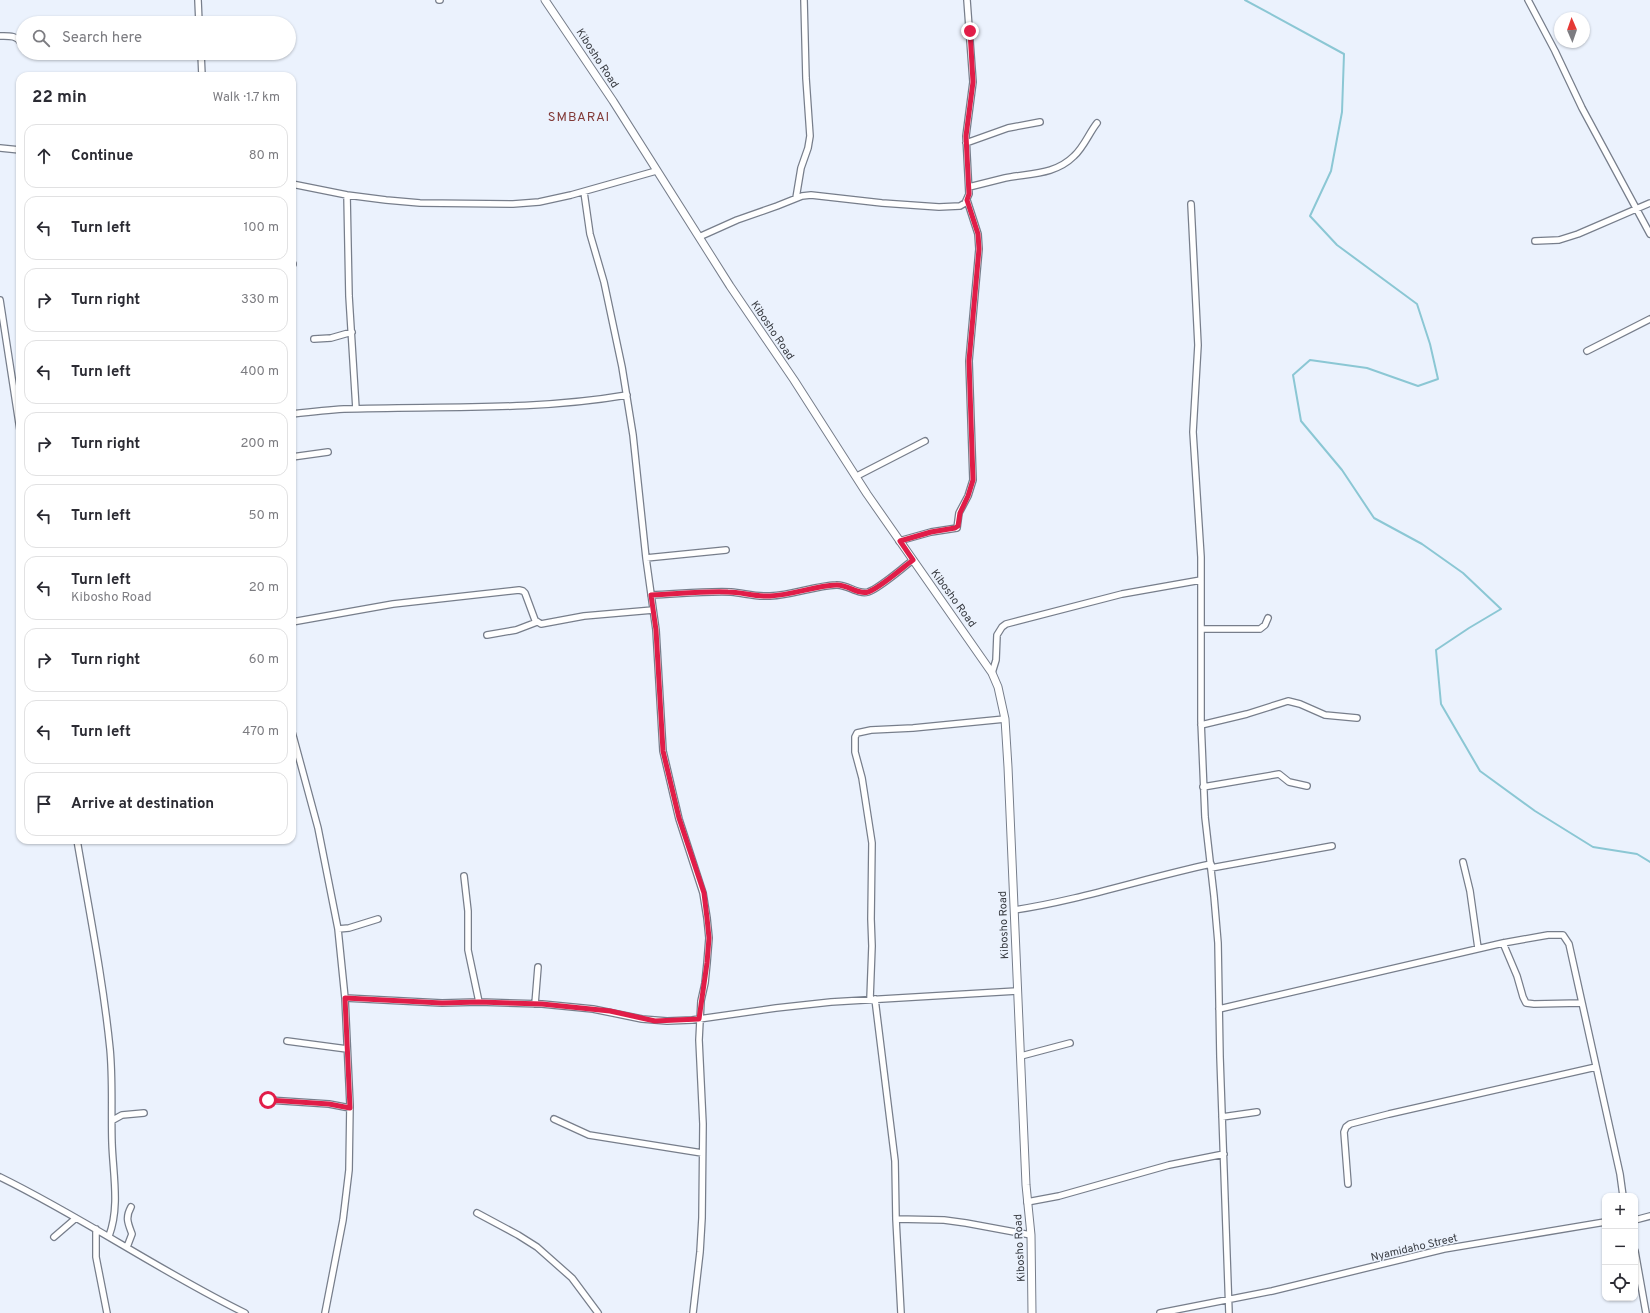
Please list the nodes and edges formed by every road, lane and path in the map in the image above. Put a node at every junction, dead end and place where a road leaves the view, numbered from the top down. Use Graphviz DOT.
graph roads {
  1 [pos="198,0"];
  2 [pos="545,0"];
  3 [pos="804,0"];
  4 [pos="967,0"];
  5 [pos="1528,0"];
  6 [pos="199,16"];
  7 [pos="0,36"];
  8 [pos="16,38"];
  9 [pos="201,60"];
  10 [pos="202,72"];
  11 [pos="1040,122"];
  12 [pos="1097,123"];
  13 [pos="966,143"];
  14 [pos="0,148"];
  15 [pos="16,150"];
  16 [pos="656,170"];
  17 [pos="296,185"];
  18 [pos="969,187"];
  19 [pos="584,192"];
  20 [pos="347,195"];
  21 [pos="796,198"];
  22 [pos="967,200"];
  23 [pos="1650,203"];
  24 [pos="1191,204"];
  25 [pos="1636,209"];
  26 [pos="1650,234"];
  27 [pos="699,237"];
  28 [pos="1535,241"];
  29 [pos="0,300"];
  30 [pos="1650,319"];
  31 [pos="352,332"];
  32 [pos="314,338"];
  33 [pos="1587,351"];
  34 [pos="627,395"];
  35 [pos="16,404"];
  36 [pos="356,409"];
  37 [pos="296,414"];
  38 [pos="924,441"];
  39 [pos="328,452"];
  40 [pos="296,456"];
  41 [pos="857,476"];
  42 [pos="900,541"];
  43 [pos="726,550"];
  44 [pos="646,558"];
  45 [pos="913,560"];
  46 [pos="1201,580"];
  47 [pos="651,595"];
  48 [pos="653,610"];
  49 [pos="1268,618"];
  50 [pos="296,621"];
  51 [pos="537,622"];
  52 [pos="1202,629"];
  53 [pos="487,635"];
  54 [pos="992,673"];
  55 [pos="1357,718"];
  56 [pos="1005,719"];
  57 [pos="1201,725"];
  58 [pos="296,747"];
  59 [pos="1307,786"];
  60 [pos="1203,787"];
  61 [pos="79,844"];
  62 [pos="1332,846"];
  63 [pos="1463,862"];
  64 [pos="1211,866"];
  65 [pos="464,876"];
  66 [pos="1014,910"];
  67 [pos="378,919"];
  68 [pos="338,929"];
  69 [pos="1503,943"];
  70 [pos="1478,948"];
  71 [pos="538,967"];
  72 [pos="1017,991"];
  73 [pos="345,998"];
  74 [pos="872,999"];
  75 [pos="479,1002"];
  76 [pos="1581,1003"];
  77 [pos="536,1004"];
  78 [pos="1219,1010"];
  79 [pos="699,1019"];
  80 [pos="287,1041"];
  81 [pos="1070,1042"];
  82 [pos="348,1049"];
  83 [pos="1021,1056"];
  84 [pos="1596,1066"];
  85 [pos="268,1100"];
  86 [pos="350,1108"];
  87 [pos="1257,1112"];
  88 [pos="144,1113"];
  89 [pos="1222,1117"];
  90 [pos="554,1119"];
  91 [pos="113,1120"];
  92 [pos="702,1153"];
  93 [pos="1224,1154"];
  94 [pos="0,1177"];
  95 [pos="1348,1184"];
  96 [pos="1623,1193"];
  97 [pos="1027,1202"];
  98 [pos="131,1207"];
  99 [pos="477,1213"];
  100 [pos="1650,1216"];
  101 [pos="76,1218"];
  102 [pos="896,1219"];
  103 [pos="1638,1219"];
  104 [pos="1602,1223"];
  105 [pos="96,1229"];
  106 [pos="1031,1235"];
  107 [pos="109,1236"];
  108 [pos="54,1237"];
  109 [pos="127,1247"];
  110 [pos="1637,1265"];
  111 [pos="1229,1299"];
  112 [pos="107,1313"];
  113 [pos="246,1313"];
  114 [pos="325,1313"];
  115 [pos="598,1313"];
  116 [pos="692,1313"];
  117 [pos="901,1313"];
  118 [pos="1032,1313"];
  119 [pos="1160,1313"];
  120 [pos="1229,1313"];
  121 [pos="1646,1313"];
  1 -- 6 [label="street"];
  2 -- 16 [label="street, Kibosho Road"];
  3 -- 21 [label="street"];
  4 -- 13 [label="street"];
  5 -- 25 [label="street"];
  7 -- 8 [label="street"];
  9 -- 10 [label="street"];
  11 -- 13 [label="street"];
  12 -- 18 [label="street"];
  13 -- 18 [label="street"];
  14 -- 15 [label="street"];
  16 -- 19 [label="street"];
  16 -- 27 [label="street, Kibosho Road"];
  17 -- 20 [label="street"];
  18 -- 22 [label="street"];
  19 -- 20 [label="street"];
  19 -- 34 [label="street"];
  20 -- 31 [label="street"];
  21 -- 22 [label="street"];
  21 -- 27 [label="street"];
  22 -- 42 [label="street"];
  23 -- 25 [label="street"];
  24 -- 46 [label="street"];
  25 -- 26 [label="street"];
  25 -- 28 [label="street"];
  27 -- 41 [label="street, Kibosho Road"];
  29 -- 35 [label="street"];
  30 -- 33 [label="street"];
  31 -- 32 [label="street"];
  31 -- 36 [label="street"];
  34 -- 36 [label="street"];
  34 -- 44 [label="street"];
  36 -- 37 [label="street"];
  38 -- 41 [label="street"];
  39 -- 40 [label="street"];
  41 -- 42 [label="street, Kibosho Road"];
  42 -- 45 [label="street, Kibosho Road"];
  43 -- 44 [label="street"];
  44 -- 47 [label="street"];
  45 -- 47 [label="street"];
  45 -- 54 [label="street, Kibosho Road"];
  46 -- 52 [label="street"];
  46 -- 54 [label="street"];
  47 -- 48 [label="street"];
  48 -- 51 [label="street"];
  48 -- 79 [label="street"];
  49 -- 52 [label="street"];
  50 -- 51 [label="street"];
  51 -- 53 [label="street"];
  52 -- 57 [label="street"];
  54 -- 56 [label="street, Kibosho Road"];
  55 -- 57 [label="street"];
  56 -- 66 [label="street, Kibosho Road"];
  56 -- 74 [label="street"];
  57 -- 60 [label="street"];
  58 -- 68 [label="street"];
  59 -- 60 [label="street"];
  60 -- 64 [label="street"];
  61 -- 91 [label="street"];
  62 -- 64 [label="street"];
  63 -- 70 [label="street"];
  64 -- 66 [label="street"];
  64 -- 78 [label="street"];
  65 -- 75 [label="street"];
  66 -- 72 [label="street, Kibosho Road"];
  67 -- 68 [label="street"];
  68 -- 73 [label="street"];
  69 -- 70 [label="street"];
  69 -- 76 [label="street"];
  69 -- 76 [label="street"];
  70 -- 78 [label="street"];
  71 -- 77 [label="street"];
  72 -- 74 [label="street"];
  72 -- 83 [label="street, Kibosho Road"];
  73 -- 75 [label="street"];
  73 -- 82 [label="street"];
  74 -- 79 [label="street"];
  74 -- 102 [label="street"];
  75 -- 77 [label="street"];
  76 -- 84 [label="street"];
  77 -- 79 [label="street"];
  78 -- 89 [label="street"];
  79 -- 92 [label="street"];
  80 -- 82 [label="street"];
  81 -- 83 [label="street"];
  82 -- 86 [label="street"];
  83 -- 97 [label="street, Kibosho Road"];
  84 -- 95 [label="street"];
  84 -- 96 [label="street"];
  85 -- 86 [label="street"];
  86 -- 114 [label="street"];
  87 -- 89 [label="street"];
  88 -- 91 [label="street"];
  89 -- 93 [label="street"];
  90 -- 92 [label="street"];
  91 -- 107 [label="street"];
  92 -- 116 [label="street"];
  93 -- 97 [label="street"];
  93 -- 111 [label="street"];
  94 -- 101 [label="street"];
  97 -- 106 [label="street, Kibosho Road"];
  98 -- 109 [label="street"];
  99 -- 115 [label="street"];
  100 -- 103 [label="street"];
  101 -- 105 [label="street"];
  101 -- 108 [label="street"];
  102 -- 106 [label="street"];
  102 -- 117 [label="street"];
  104 -- 111 [label="street, Nyamidaho Street"];
  105 -- 107 [label="street"];
  105 -- 112 [label="street"];
  106 -- 118 [label="street, Kibosho Road"];
  107 -- 109 [label="street"];
  109 -- 113 [label="street"];
  110 -- 121 [label="street"];
  111 -- 119 [label="street, Nyamidaho Street"];
  111 -- 120 [label="street"];
}
